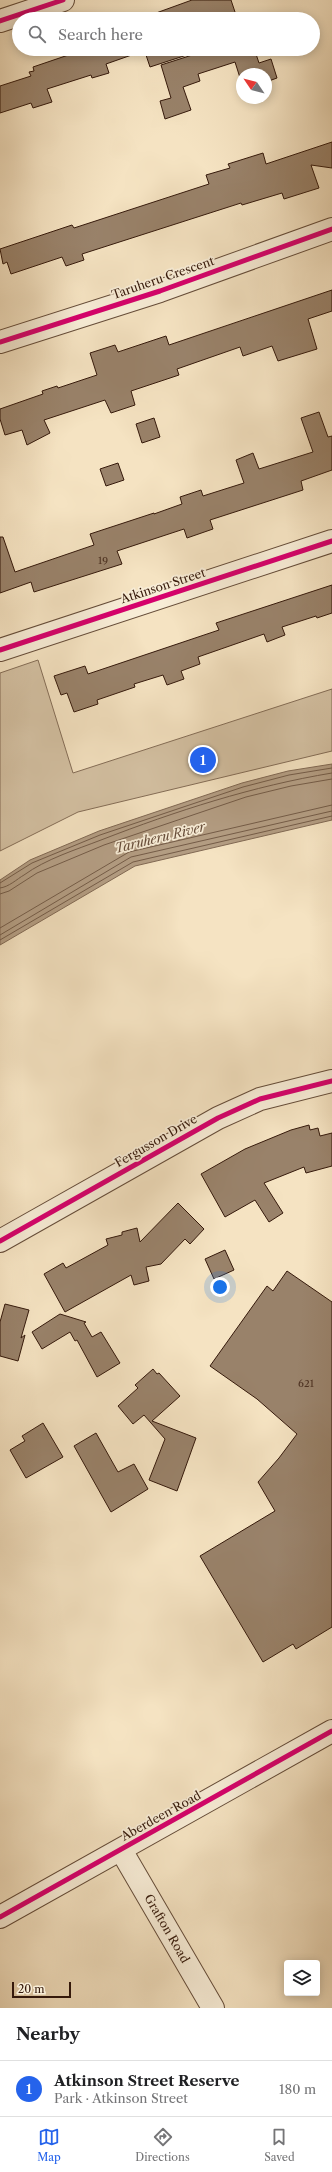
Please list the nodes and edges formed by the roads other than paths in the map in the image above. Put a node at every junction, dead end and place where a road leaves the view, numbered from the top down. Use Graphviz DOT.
graph roads {
  1 [pos="63,0"];
  2 [pos="27,12"];
  3 [pos="12,17"];
  4 [pos="0,21"];
  5 [pos="332,229"];
  6 [pos="0,342"];
  7 [pos="332,541"];
  8 [pos="0,650"];
  9 [pos="332,1081"];
  10 [pos="0,1241"];
  11 [pos="332,1731"];
  12 [pos="121,1850"];
  13 [pos="0,1917"];
  14 [pos="213,2008"];
  1 -- 2 [label="street"];
  3 -- 4 [label="street"];
  5 -- 6 [label="street, Taruheru Crescent"];
  7 -- 8 [label="street, Atkinson Street"];
  9 -- 10 [label="street, Fergusson Drive"];
  11 -- 12 [label="street, Aberdeen Road"];
  12 -- 13 [label="street, Aberdeen Road"];
  12 -- 14 [label="street, Grafton Road"];
}
